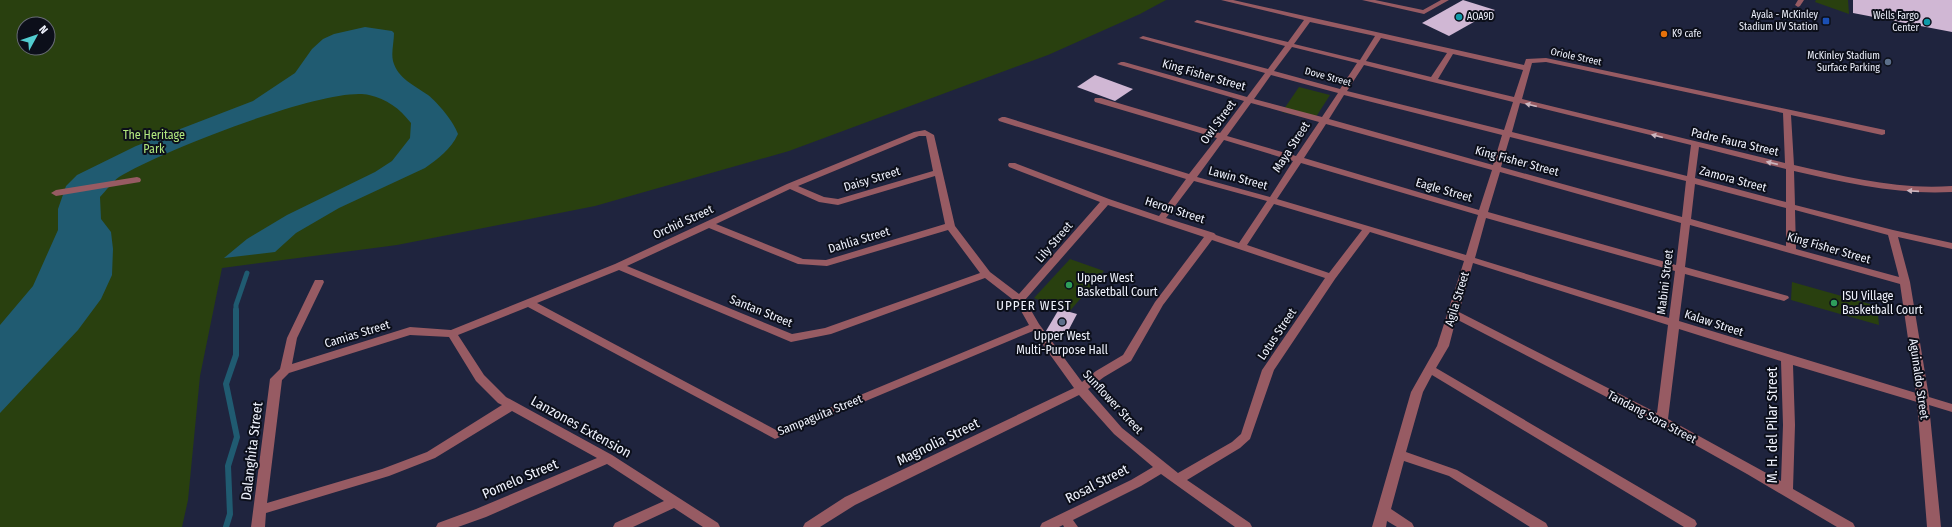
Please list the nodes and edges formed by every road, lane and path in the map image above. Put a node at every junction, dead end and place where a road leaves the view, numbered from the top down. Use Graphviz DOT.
graph roads {
  1 [pos="1224,0"];
  2 [pos="1365,0"];
  3 [pos="1446,0"];
  4 [pos="1308,20"];
  5 [pos="1196,22"];
  6 [pos="1379,36"];
  7 [pos="1143,38"];
  8 [pos="1290,44"];
  9 [pos="1451,52"];
  10 [pos="1361,62"];
  11 [pos="1121,64"];
  12 [pos="1525,68"];
  13 [pos="1270,72"];
  14 [pos="1433,80"];
  15 [pos="1342,92"];
  16 [pos="1098,100"];
  17 [pos="1249,101"];
  18 [pos="1515,101"];
  19 [pos="1787,113"];
  20 [pos="1002,119"];
  21 [pos="1323,121"];
  22 [pos="925,132"];
  23 [pos="1882,132"];
  24 [pos="1507,134"];
  25 [pos="1222,137"];
  26 [pos="1695,145"];
  27 [pos="1298,160"];
  28 [pos="1012,165"];
  29 [pos="1790,167"];
  30 [pos="1497,169"];
  31 [pos="938,172"];
  32 [pos="1192,178"];
  33 [pos="137,180"];
  34 [pos="1691,180"];
  35 [pos="790,186"];
  36 [pos="1952,189"];
  37 [pos="56,192"];
  38 [pos="1272,200"];
  39 [pos="1106,201"];
  40 [pos="1791,207"];
  41 [pos="1483,214"];
  42 [pos="1161,219"];
  43 [pos="1686,222"];
  44 [pos="708,224"];
  45 [pos="950,226"];
  46 [pos="1368,229"];
  47 [pos="1892,234"];
  48 [pos="1211,235"];
  49 [pos="1242,246"];
  50 [pos="1952,246"];
  51 [pos="1791,251"];
  52 [pos="1469,259"];
  53 [pos="619,266"];
  54 [pos="1680,270"];
  55 [pos="986,274"];
  56 [pos="1331,277"];
  57 [pos="319,282"];
  58 [pos="1905,282"];
  59 [pos="1784,298"];
  60 [pos="1020,300"];
  61 [pos="529,303"];
  62 [pos="1453,313"];
  63 [pos="1673,323"];
  64 [pos="1035,326"];
  65 [pos="452,334"];
  66 [pos="1787,359"];
  67 [pos="1430,369"];
  68 [pos="285,370"];
  69 [pos="276,379"];
  70 [pos="1081,389"];
  71 [pos="1922,399"];
  72 [pos="512,405"];
  73 [pos="1952,408"];
  74 [pos="1662,422"];
  75 [pos="1399,454"];
  76 [pos="608,458"];
  77 [pos="1161,468"];
  78 [pos="1177,480"];
  79 [pos="1787,490"];
  80 [pos="675,502"];
  81 [pos="260,510"];
  82 [pos="1383,511"];
  83 [pos="1068,523"];
  84 [pos="1690,524"];
  85 [pos="258,527"];
  86 [pos="443,527"];
  87 [pos="620,527"];
  88 [pos="714,527"];
  89 [pos="810,527"];
  90 [pos="1047,527"];
  91 [pos="1245,527"];
  92 [pos="1379,527"];
  93 [pos="1407,527"];
  94 [pos="1541,527"];
  95 [pos="1848,527"];
  96 [pos="1934,527"];
  1 -- 4 [label="street"];
  2 -- 3 [label="street"];
  4 -- 6 [label="street"];
  4 -- 8 [label="street, Owl Street"];
  5 -- 8 [label="street"];
  6 -- 9 [label="street"];
  6 -- 10 [label="street, Maya Street"];
  7 -- 13 [label="street, Dove Street"];
  8 -- 10 [label="street"];
  8 -- 13 [label="street, Owl Street"];
  9 -- 12 [label="street"];
  9 -- 14 [label="street"];
  10 -- 14 [label="street"];
  10 -- 15 [label="street, Maya Street"];
  11 -- 17 [label="street, King Fisher Street"];
  12 -- 18 [label="street, Agila Street"];
  12 -- 19 [label="street, Oriole Street"];
  13 -- 15 [label="street, Dove Street"];
  13 -- 17 [label="street, Owl Street"];
  14 -- 18 [label="street"];
  15 -- 21 [label="street, Maya Street"];
  15 -- 24 [label="street, Dove Street"];
  16 -- 25 [label="street, Eagle Street"];
  17 -- 21 [label="street, King Fisher Street"];
  17 -- 25 [label="street, Owl Street"];
  18 -- 24 [label="street, Agila Street"];
  26 -- 18 [label="street, Padre Faura Street, one-way"];
  19 -- 23 [label="street, Oriole Street"];
  19 -- 29 [label="street"];
  20 -- 32 [label="street, Lawin Street"];
  21 -- 27 [label="street, Maya Street"];
  21 -- 30 [label="street, King Fisher Street"];
  22 -- 31 [label="street, Sunflower Street"];
  22 -- 35 [label="street, Orchid Street"];
  24 -- 30 [label="street, Agila Street"];
  24 -- 34 [label="street, Zamora Street"];
  25 -- 27 [label="street, Eagle Street"];
  25 -- 32 [label="street, Owl Street"];
  29 -- 26 [label="street, Padre Faura Street, one-way"];
  26 -- 34 [label="street, Mabini Street"];
  27 -- 38 [label="street, Maya Street"];
  27 -- 41 [label="street, Eagle Street"];
  28 -- 39 [label="street, Heron Street"];
  36 -- 29 [label="street, Padre Faura Street, one-way"];
  29 -- 40 [label="street"];
  30 -- 41 [label="street, Agila Street"];
  30 -- 43 [label="street, King Fisher Street"];
  31 -- 35 [label="street, Daisy Street"];
  31 -- 45 [label="street, Sunflower Street"];
  32 -- 38 [label="street, Lawin Street"];
  32 -- 42 [label="street, Owl Street"];
  33 -- 37 [label="street"];
  34 -- 40 [label="street, Zamora Street"];
  34 -- 43 [label="street, Mabini Street"];
  35 -- 44 [label="street, Orchid Street"];
  38 -- 46 [label="street, Lawin Street"];
  38 -- 49 [label="street, Maya Street"];
  39 -- 42 [label="street, Heron Street"];
  39 -- 60 [label="street, Lily Street"];
  40 -- 47 [label="street, Zamora Street"];
  40 -- 51 [label="street"];
  41 -- 52 [label="street, Agila Street"];
  41 -- 54 [label="street, Eagle Street"];
  42 -- 48 [label="street, Heron Street"];
  43 -- 51 [label="street, King Fisher Street"];
  43 -- 54 [label="street, Mabini Street"];
  44 -- 45 [label="street, Dahlia Street"];
  44 -- 53 [label="street, Orchid Street"];
  45 -- 55 [label="street, Sunflower Street"];
  46 -- 52 [label="street, Lawin Street"];
  46 -- 56 [label="street, Lotus Street"];
  47 -- 50 [label="street, Zamora Street"];
  47 -- 58 [label="street, Aguinaldo Street"];
  48 -- 49 [label="street, Heron Street"];
  48 -- 70 [label="street, Magnolia Street"];
  49 -- 56 [label="street, Heron Street"];
  51 -- 58 [label="street, King Fisher Street"];
  52 -- 62 [label="street, Agila Street"];
  52 -- 63 [label="street, Kalaw Street"];
  53 -- 55 [label="street, Santan Street"];
  53 -- 61 [label="street, Orchid Street"];
  54 -- 59 [label="street, Eagle Street"];
  54 -- 63 [label="street, Mabini Street"];
  55 -- 60 [label="street, Sunflower Street"];
  56 -- 78 [label="street, Lotus Street"];
  57 -- 68 [label="street"];
  58 -- 71 [label="street, Aguinaldo Street"];
  60 -- 64 [label="street, Sunflower Street"];
  61 -- 64 [label="street, Sampaguita Street"];
  61 -- 65 [label="street, Orchid Street"];
  62 -- 67 [label="street, Agila Street"];
  62 -- 74 [label="street, Tandang Sora Street"];
  63 -- 66 [label="street, Kalaw Street"];
  63 -- 74 [label="street, Mabini Street"];
  64 -- 70 [label="street, Sunflower Street"];
  65 -- 68 [label="street, Camias Street"];
  65 -- 72 [label="street, Lanzones Extension"];
  66 -- 71 [label="street, Kalaw Street"];
  66 -- 79 [label="street, M. H. del Pilar Street"];
  67 -- 75 [label="street, Agila Street"];
  67 -- 84 [label="street"];
  68 -- 69 [label="street, Camias Street"];
  69 -- 81 [label="street, Dalanghita Street"];
  70 -- 77 [label="street, Sunflower Street"];
  70 -- 89 [label="street, Magnolia Street"];
  71 -- 73 [label="street, Kalaw Street"];
  71 -- 96 [label="street, Aguinaldo Street"];
  72 -- 76 [label="street, Lanzones Extension"];
  72 -- 81 [label="street"];
  74 -- 79 [label="street, Tandang Sora Street"];
  75 -- 82 [label="street, Agila Street"];
  75 -- 94 [label="street"];
  76 -- 80 [label="street, Lanzones Extension"];
  76 -- 86 [label="street, Pomelo Street"];
  77 -- 78 [label="street, Sunflower Street"];
  77 -- 83 [label="street, Rosal Street"];
  78 -- 91 [label="street, Sunflower Street"];
  79 -- 95 [label="street, Tandang Sora Street"];
  80 -- 87 [label="street"];
  80 -- 88 [label="street, Lanzones Extension"];
  81 -- 85 [label="street, Dalanghita Street"];
  82 -- 92 [label="street, Agila Street"];
  82 -- 93 [label="street"];
  83 -- 90 [label="street, Rosal Street"];
}
